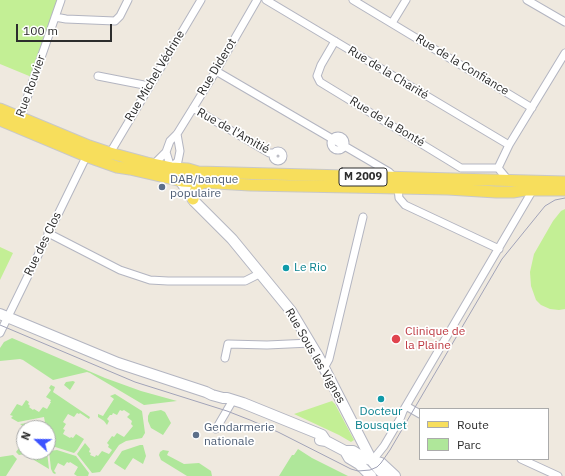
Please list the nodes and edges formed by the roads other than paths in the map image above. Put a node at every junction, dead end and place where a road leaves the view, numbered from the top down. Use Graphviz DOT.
graph roads {
  1 [pos="61,0"];
  2 [pos="128,0"];
  3 [pos="201,0"];
  4 [pos="257,0"];
  5 [pos="266,0"];
  6 [pos="353,0"];
  7 [pos="406,0"];
  8 [pos="526,0"];
  9 [pos="55,17"];
  10 [pos="565,22"];
  11 [pos="392,23"];
  12 [pos="335,41"];
  13 [pos="565,53"];
  14 [pos="216,70"];
  15 [pos="98,76"];
  16 [pos="149,86"];
  17 [pos="193,108"];
  18 [pos="532,108"];
  19 [pos="0,109"];
  20 [pos="0,120"];
  21 [pos="18,122"];
  22 [pos="177,134"];
  23 [pos="509,145"];
  24 [pos="88,151"];
  25 [pos="166,152"];
  26 [pos="110,153"];
  27 [pos="274,153"];
  28 [pos="171,168"];
  29 [pos="498,168"];
  30 [pos="154,169"];
  31 [pos="199,177"];
  32 [pos="508,180"];
  33 [pos="182,181"];
  34 [pos="565,182"];
  35 [pos="397,183"];
  36 [pos="536,186"];
  37 [pos="565,190"];
  38 [pos="513,192"];
  39 [pos="193,199"];
  40 [pos="525,203"];
  41 [pos="363,217"];
  42 [pos="48,233"];
  43 [pos="499,249"];
  44 [pos="261,273"];
  45 [pos="4,313"];
  46 [pos="0,333"];
  47 [pos="311,343"];
  48 [pos="225,358"];
  49 [pos="324,368"];
  50 [pos="230,399"];
  51 [pos="406,406"];
  52 [pos="419,413"];
  53 [pos="216,429"];
  54 [pos="361,438"];
  55 [pos="348,451"];
  56 [pos="523,460"];
  57 [pos="372,461"];
  58 [pos="371,476"];
  59 [pos="388,476"];
  60 [pos="395,476"];
  61 [pos="558,476"];
  1 -- 9 [label="street, Rue Rouvier"];
  2 -- 9 [label="street"];
  3 -- 16 [label="street, Rue Michel Védrine"];
  4 -- 14 [label="street, Rue Diderot"];
  5 -- 12 [label="street, Rue de la Charité"];
  6 -- 11 [label="street, Rue de la Confiance"];
  7 -- 11 [label="street"];
  8 -- 10 [label="street"];
  9 -- 21 [label="street, Rue Rouvier"];
  11 -- 18 [label="street, Rue de la Confiance"];
  12 -- 23 [label="street, Rue de la Charité"];
  12 -- 29 [label="street, Rue de la Bonté"];
  13 -- 18 [label="street"];
  14 -- 17 [label="street, Rue Diderot"];
  14 -- 35 [label="street"];
  15 -- 16 [label="street"];
  16 -- 26 [label="street, Rue Michel Védrine"];
  17 -- 22 [label="street, Rue Diderot"];
  17 -- 27 [label="street, Rue de l'Amitié"];
  18 -- 23 [label="street"];
  19 -- 21 [label="main road, M 2009"];
  20 -- 21 [label="main road, M 2009"];
  21 -- 24 [label="main road, M 2009"];
  22 -- 25 [label="street, Rue Diderot"];
  22 -- 28 [label="street"];
  23 -- 29 [label="street"];
  24 -- 26 [label="main road, M 2009"];
  24 -- 30 [label="main road, M 2009"];
  24 -- 42 [label="street, Rue des Clos"];
  25 -- 28 [label="street"];
  25 -- 30 [label="street, Rue Diderot"];
  26 -- 30 [label="main road, M 2009"];
  28 -- 30 [label="main road, M 2009"];
  28 -- 31 [label="main road, M 2009"];
  28 -- 33 [label="street"];
  29 -- 32 [label="street"];
  30 -- 33 [label="main road, M 2009"];
  31 -- 33 [label="main road, M 2009"];
  31 -- 35 [label="main road, M 2009"];
  31 -- 39 [label="main road"];
  32 -- 35 [label="main road, M 2009"];
  32 -- 36 [label="main road, M 2009"];
  33 -- 39 [label="street"];
  34 -- 36 [label="main road, M 2009"];
  35 -- 38 [label="main road, M 2009"];
  35 -- 43 [label="street"];
  36 -- 37 [label="main road, M 2009"];
  36 -- 38 [label="main road, M 2009"];
  36 -- 40 [label="street"];
  38 -- 40 [label="street"];
  39 -- 44 [label="street, Rue Sous les Vignes"];
  40 -- 43 [label="street"];
  41 -- 49 [label="street"];
  42 -- 44 [label="street"];
  42 -- 45 [label="street, Rue des Clos"];
  43 -- 51 [label="street"];
  44 -- 47 [label="street, Rue Sous les Vignes"];
  45 -- 46 [label="street, Rue des Clos"];
  45 -- 50 [label="street"];
  47 -- 48 [label="street"];
  47 -- 49 [label="street, Rue Sous les Vignes"];
  49 -- 54 [label="street, Rue Sous les Vignes"];
  50 -- 53 [label="street"];
  50 -- 55 [label="street"];
  51 -- 52 [label="street"];
  51 -- 57 [label="street"];
  54 -- 55 [label="street"];
  54 -- 57 [label="street, Rue Sous les Vignes"];
  55 -- 57 [label="street"];
  55 -- 58 [label="street"];
  56 -- 61 [label="street"];
  57 -- 58 [label="street, Rue Sous les Vignes"];
  57 -- 59 [label="street, Rue Sous les Vignes"];
  57 -- 60 [label="street"];
}
